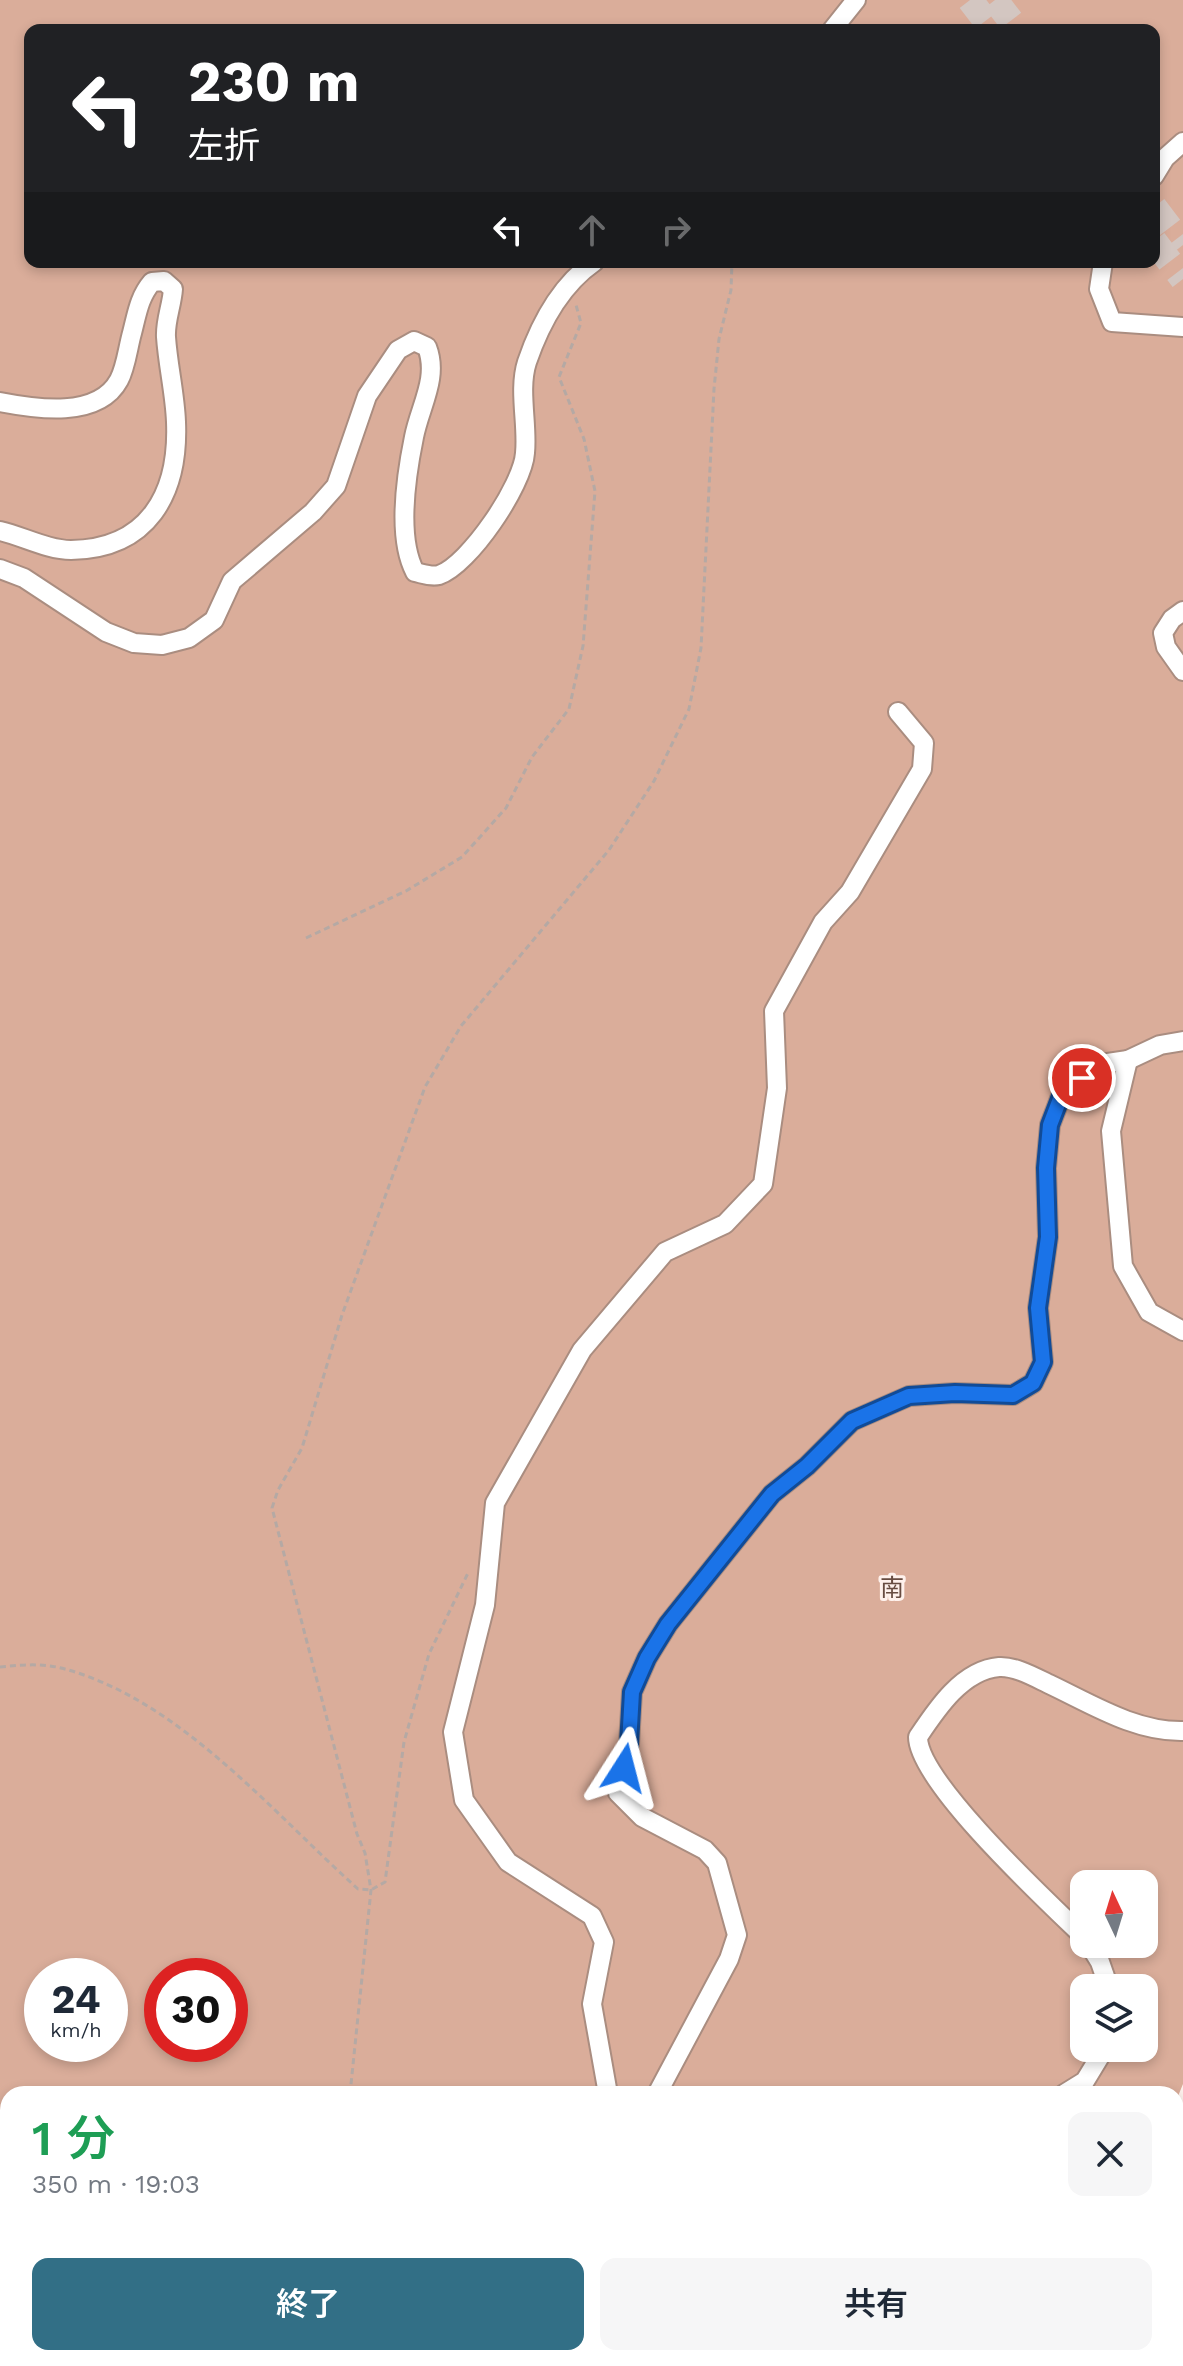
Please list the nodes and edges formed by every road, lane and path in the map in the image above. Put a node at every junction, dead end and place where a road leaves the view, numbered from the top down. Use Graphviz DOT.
graph roads {
  1 [pos="856,0"];
  2 [pos="837,24"];
  3 [pos="1183,142"];
  4 [pos="1160,166"];
  5 [pos="588,268"];
  6 [pos="732,268"];
  7 [pos="1102,268"];
  8 [pos="560,294"];
  9 [pos="1183,327"];
  10 [pos="0,402"];
  11 [pos="0,531"];
  12 [pos="0,569"];
  13 [pos="1183,611"];
  14 [pos="1183,671"];
  15 [pos="898,712"];
  16 [pos="306,938"];
  17 [pos="1183,1041"];
  18 [pos="1128,1060"];
  19 [pos="1183,1331"];
  20 [pos="469,1571"];
  21 [pos="0,1667"];
  22 [pos="1183,1731"];
  23 [pos="371,1890"];
  24 [pos="1070,1923"];
  25 [pos="1097,2062"];
  26 [pos="351,2086"];
  27 [pos="608,2086"];
  28 [pos="661,2086"];
  29 [pos="1077,2086"];
  1 -- 2 [label="street"];
  3 -- 4 [label="street"];
  5 -- 8 [label="street"];
  6 -- 23 [label="path"];
  7 -- 9 [label="street"];
  8 -- 12 [label="street"];
  8 -- 16 [label="path"];
  10 -- 11 [label="street"];
  13 -- 14 [label="street"];
  15 -- 27 [label="street"];
  17 -- 18 [label="street"];
  18 -- 19 [label="street"];
  18 -- 28 [label="street"];
  20 -- 23 [label="path"];
  21 -- 23 [label="path"];
  22 -- 24 [label="street"];
  23 -- 26 [label="path"];
  25 -- 29 [label="street"];
}
